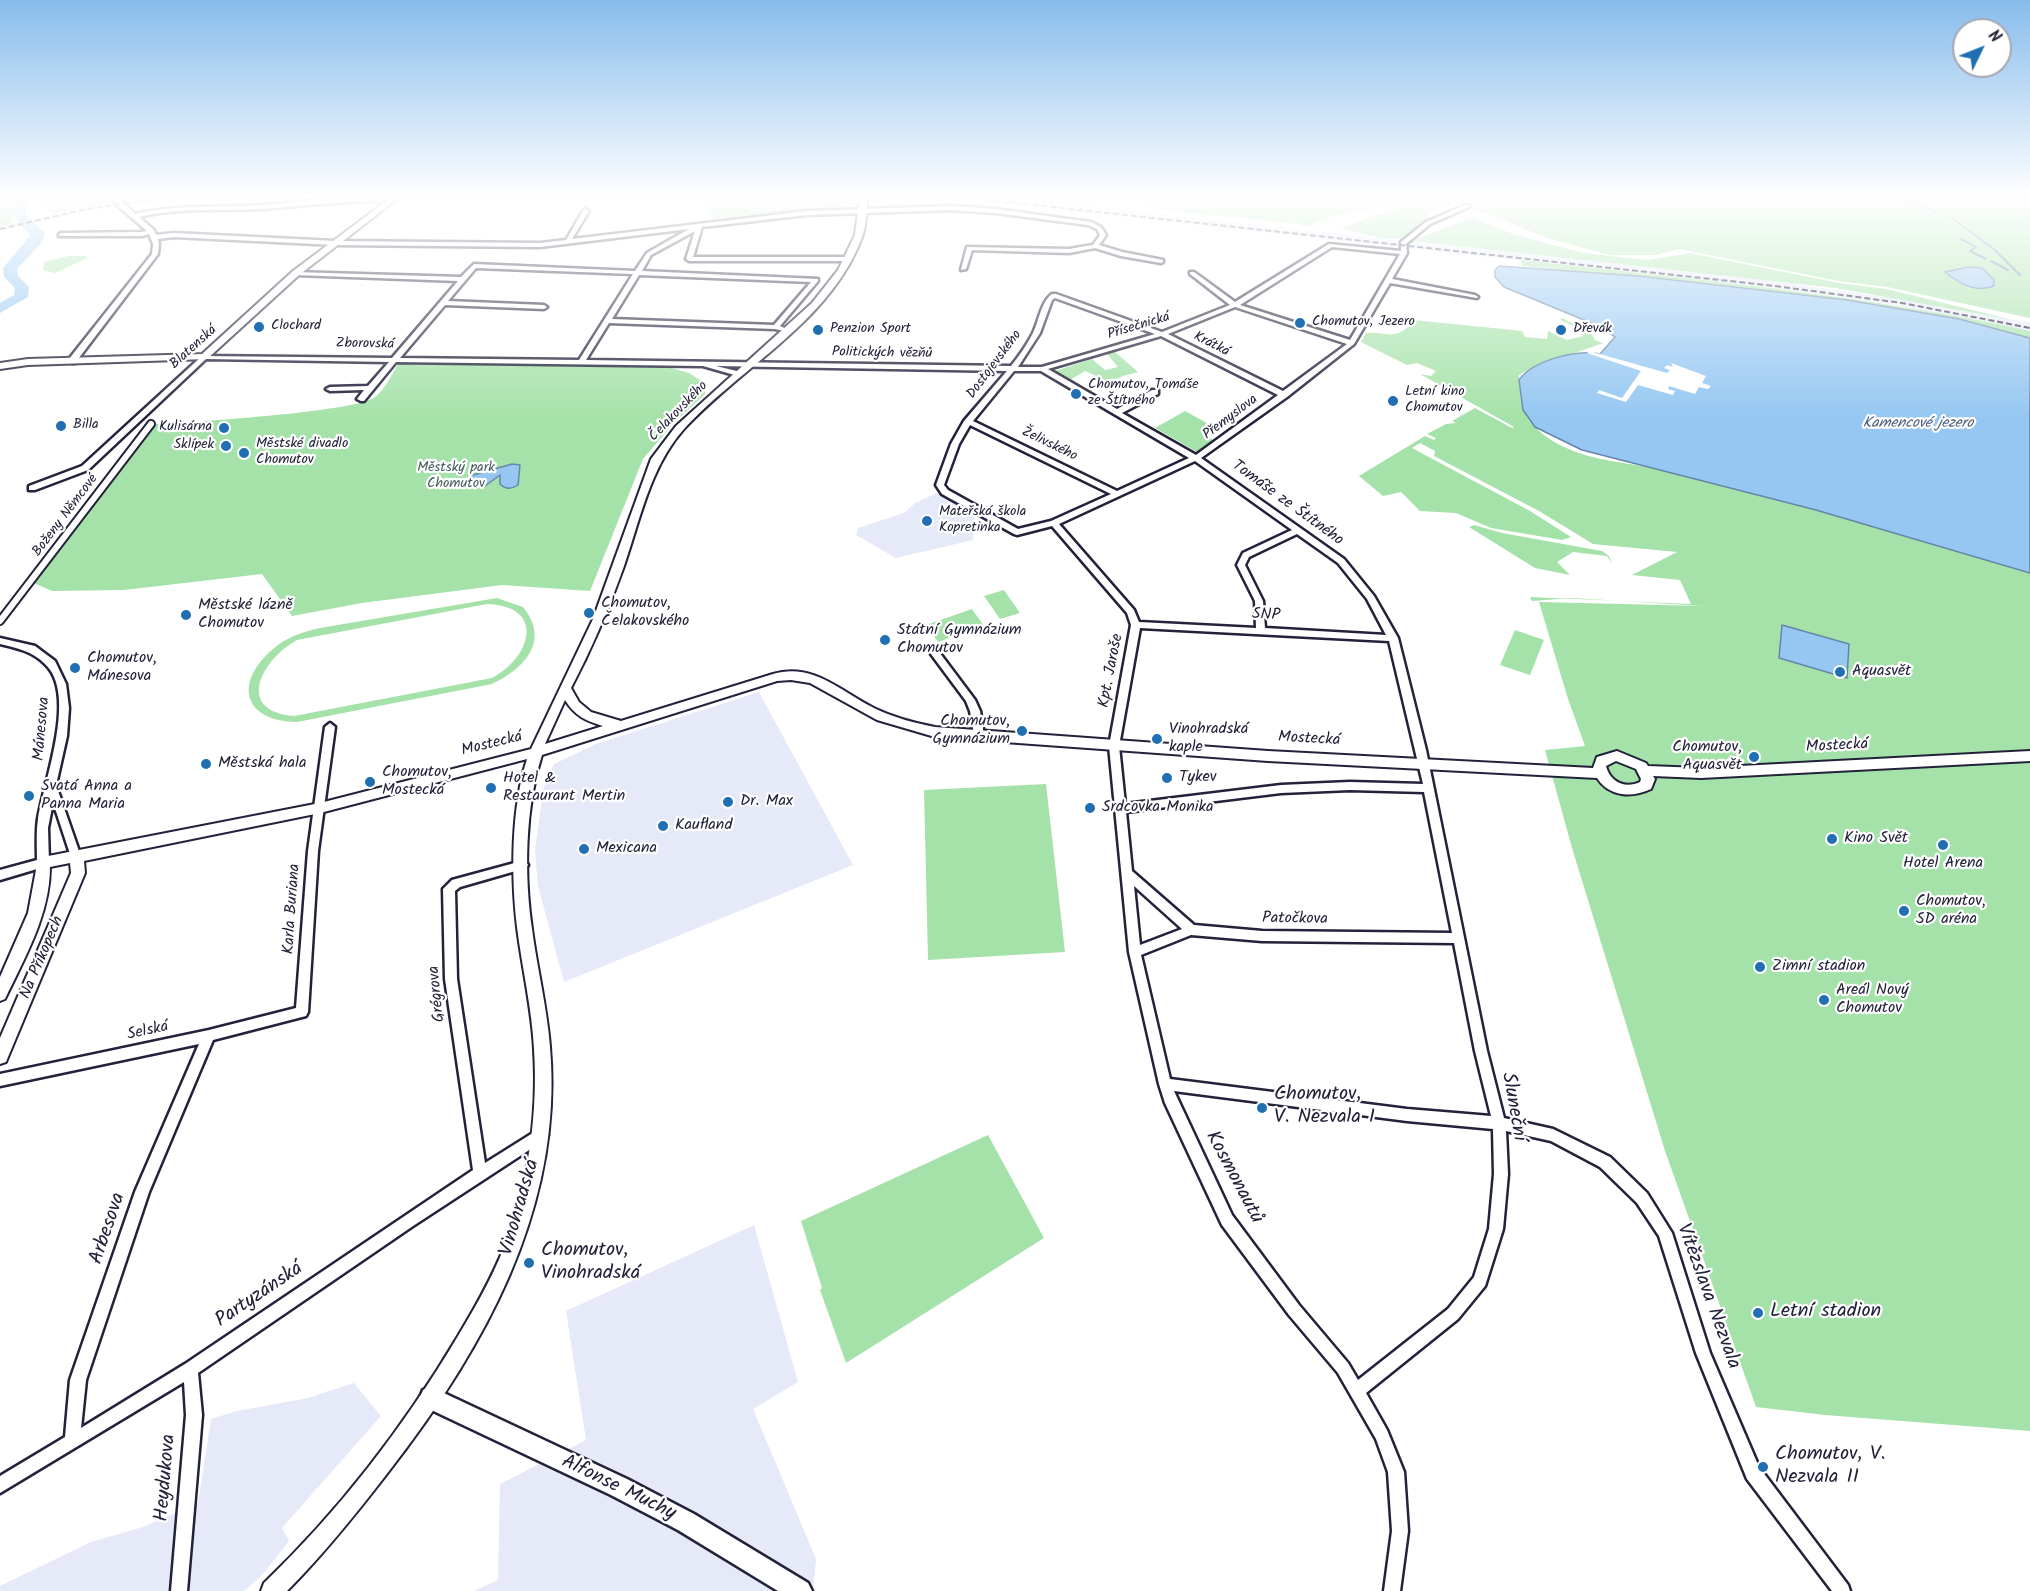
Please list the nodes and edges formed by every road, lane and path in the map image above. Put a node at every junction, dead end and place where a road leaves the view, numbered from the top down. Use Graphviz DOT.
graph roads {
  1 [pos="142,270"];
  2 [pos="300,270"];
  3 [pos="470,270"];
  4 [pos="573,270"];
  5 [pos="640,270"];
  6 [pos="840,270"];
  7 [pos="1291,270"];
  8 [pos="1393,270"];
  9 [pos="296,273"];
  10 [pos="638,273"];
  11 [pos="1192,273"];
  12 [pos="462,279"];
  13 [pos="1387,280"];
  14 [pos="1058,295"];
  15 [pos="1475,297"];
  16 [pos="445,303"];
  17 [pos="1235,305"];
  18 [pos="544,307"];
  19 [pos="608,321"];
  20 [pos="777,327"];
  21 [pos="787,331"];
  22 [pos="1162,334"];
  23 [pos="1353,343"];
  24 [pos="204,357"];
  25 [pos="395,358"];
  26 [pos="72,361"];
  27 [pos="582,362"];
  28 [pos="694,363"];
  29 [pos="750,363"];
  30 [pos="0,366"];
  31 [pos="1014,368"];
  32 [pos="1041,369"];
  33 [pos="738,374"];
  34 [pos="370,388"];
  35 [pos="330,389"];
  36 [pos="1155,392"];
  37 [pos="1284,395"];
  38 [pos="361,399"];
  39 [pos="1116,413"];
  40 [pos="968,421"];
  41 [pos="150,424"];
  42 [pos="1197,459"];
  43 [pos="32,488"];
  44 [pos="1117,494"];
  45 [pos="1054,523"];
  46 [pos="1299,530"];
  47 [pos="1017,532"];
  48 [pos="0,621"];
  49 [pos="1136,625"];
  50 [pos="1261,631"];
  51 [pos="1393,638"];
  52 [pos="0,641"];
  53 [pos="936,654"];
  54 [pos="566,689"];
  55 [pos="622,726"];
  56 [pos="330,728"];
  57 [pos="979,735"];
  58 [pos="1114,746"];
  59 [pos="536,753"];
  60 [pos="2030,756"];
  61 [pos="1646,771"];
  62 [pos="1600,772"];
  63 [pos="1425,776"];
  64 [pos="53,788"];
  65 [pos="320,808"];
  66 [pos="1120,809"];
  67 [pos="76,857"];
  68 [pos="43,863"];
  69 [pos="522,865"];
  70 [pos="1126,872"];
  71 [pos="0,875"];
  72 [pos="1191,930"];
  73 [pos="1458,938"];
  74 [pos="1135,952"];
  75 [pos="0,994"];
  76 [pos="302,1012"];
  77 [pos="208,1036"];
  78 [pos="0,1057"];
  79 [pos="0,1080"];
  80 [pos="1165,1084"];
  81 [pos="1499,1123"];
  82 [pos="541,1135"];
  83 [pos="480,1173"];
  84 [pos="190,1369"];
  85 [pos="1358,1390"];
  86 [pos="431,1398"];
  87 [pos="72,1441"];
  88 [pos="0,1485"];
  89 [pos="179,1591"];
  90 [pos="272,1591"];
  91 [pos="800,1591"];
  92 [pos="1392,1591"];
  93 [pos="1842,1591"];
  1 -- 26 [label="street"];
  2 -- 9 [label="street, Blatenská"];
  3 -- 12 [label="street"];
  4 -- 10 [label="street"];
  5 -- 10 [label="street"];
  6 -- 21 [label="street, Čelakovského"];
  7 -- 17 [label="street, Přísečnická"];
  8 -- 13 [label="street, Přemyslova"];
  9 -- 12 [label="street"];
  9 -- 24 [label="street, Blatenská"];
  10 -- 19 [label="street"];
  10 -- 20 [label="street"];
  11 -- 17 [label="street"];
  12 -- 16 [label="street"];
  13 -- 15 [label="street"];
  13 -- 23 [label="street, Přemyslova"];
  14 -- 22 [label="street, Krátká"];
  14 -- 31 [label="street, Dostojevského"];
  16 -- 18 [label="street"];
  16 -- 25 [label="street"];
  17 -- 22 [label="street, Přísečnická"];
  17 -- 23 [label="street"];
  19 -- 20 [label="street"];
  19 -- 27 [label="street"];
  20 -- 21 [label="street"];
  21 -- 29 [label="street, Čelakovského"];
  22 -- 32 [label="street, Přísečnická"];
  22 -- 37 [label="street, Krátká"];
  23 -- 37 [label="street, Přemyslova"];
  24 -- 25 [label="street, Zborovská"];
  24 -- 26 [label="street, Zborovská"];
  24 -- 43 [label="street, Blatenská"];
  25 -- 27 [label="street, Zborovská"];
  25 -- 34 [label="street"];
  26 -- 30 [label="street, Zborovská"];
  27 -- 28 [label="street, Zborovská"];
  28 -- 29 [label="street, Zborovská"];
  28 -- 33 [label="street, Zborovská"];
  29 -- 31 [label="street, Politických vězňů"];
  29 -- 33 [label="street, Čelakovského"];
  31 -- 32 [label="street, Tomáše ze Štítného"];
  31 -- 40 [label="street, Dostojevského"];
  32 -- 39 [label="street, Tomáše ze Štítného"];
  33 -- 54 [label="street, Čelakovského"];
  34 -- 35 [label="street"];
  34 -- 38 [label="street"];
  36 -- 39 [label="street"];
  37 -- 42 [label="street, Přemyslova"];
  39 -- 42 [label="street, Tomáše ze Štítného"];
  40 -- 44 [label="street, Želivského"];
  40 -- 47 [label="street, Dostojevského"];
  41 -- 48 [label="street, Boženy Němcové"];
  42 -- 44 [label="street, Přemyslova"];
  42 -- 46 [label="street, Tomáše ze Štítného"];
  44 -- 45 [label="street, Přemyslova"];
  45 -- 47 [label="street, Přemyslova"];
  45 -- 49 [label="street, Kpt. Jaroše"];
  46 -- 50 [label="street"];
  46 -- 51 [label="street, Tomáše ze Štítného"];
  49 -- 50 [label="street, SNP"];
  49 -- 58 [label="street, Kpt. Jaroše"];
  50 -- 51 [label="street, SNP"];
  51 -- 63 [label="street, Tomáše ze Štítného"];
  52 -- 64 [label="street, Mánesova"];
  53 -- 57 [label="street"];
  54 -- 55 [label="street"];
  54 -- 59 [label="street, Čelakovského"];
  55 -- 57 [label="street, Mostecká"];
  55 -- 59 [label="street, Mostecká"];
  56 -- 65 [label="street, Karla Buriana"];
  57 -- 58 [label="street, Mostecká"];
  58 -- 63 [label="street, Mostecká"];
  58 -- 66 [label="street, Kosmonautů"];
  59 -- 65 [label="street, Mostecká"];
  59 -- 69 [label="street, Vinohradská"];
  60 -- 61 [label="street, Mostecká"];
  61 -- 62 [label="street, Mostecká"];
  61 -- 62 [label="street"];
  62 -- 63 [label="street, Mostecká"];
  63 -- 66 [label="street, Mostecká"];
  63 -- 73 [label="street, Sluneční"];
  64 -- 67 [label="street, Mánesova"];
  64 -- 68 [label="street, Mánesova"];
  65 -- 67 [label="street, Mostecká"];
  65 -- 76 [label="street, Karla Buriana"];
  66 -- 70 [label="street, Kosmonautů"];
  67 -- 68 [label="street, Mostecká"];
  67 -- 78 [label="street, Na Příkopech"];
  68 -- 71 [label="street, Mostecká"];
  68 -- 75 [label="street, Na Příkopech"];
  69 -- 82 [label="street, Vinohradská"];
  69 -- 83 [label="street, Grégrova"];
  70 -- 72 [label="street"];
  70 -- 74 [label="street, Kosmonautů"];
  72 -- 73 [label="street, Patočkova"];
  72 -- 74 [label="street, Patočkova"];
  73 -- 81 [label="street, Sluneční"];
  74 -- 80 [label="street, Kosmonautů"];
  76 -- 77 [label="street, Selská"];
  77 -- 79 [label="street, Selská"];
  77 -- 87 [label="street, Arbesova"];
  80 -- 81 [label="street, Vítězslava Nezvala"];
  80 -- 85 [label="street, Kosmonautů"];
  81 -- 85 [label="street, Sluneční"];
  81 -- 93 [label="street, Vítězslava Nezvala"];
  82 -- 83 [label="street, Partyzánská"];
  82 -- 86 [label="street, Vinohradská"];
  83 -- 84 [label="street, Partyzánská"];
  84 -- 87 [label="street, Partyzánská"];
  84 -- 89 [label="street, Heydukova"];
  85 -- 92 [label="street, Kosmonautů"];
  86 -- 90 [label="street, Vinohradská"];
  86 -- 91 [label="main road, Alfonse Muchy"];
  87 -- 88 [label="street, Partyzánská"];
}
